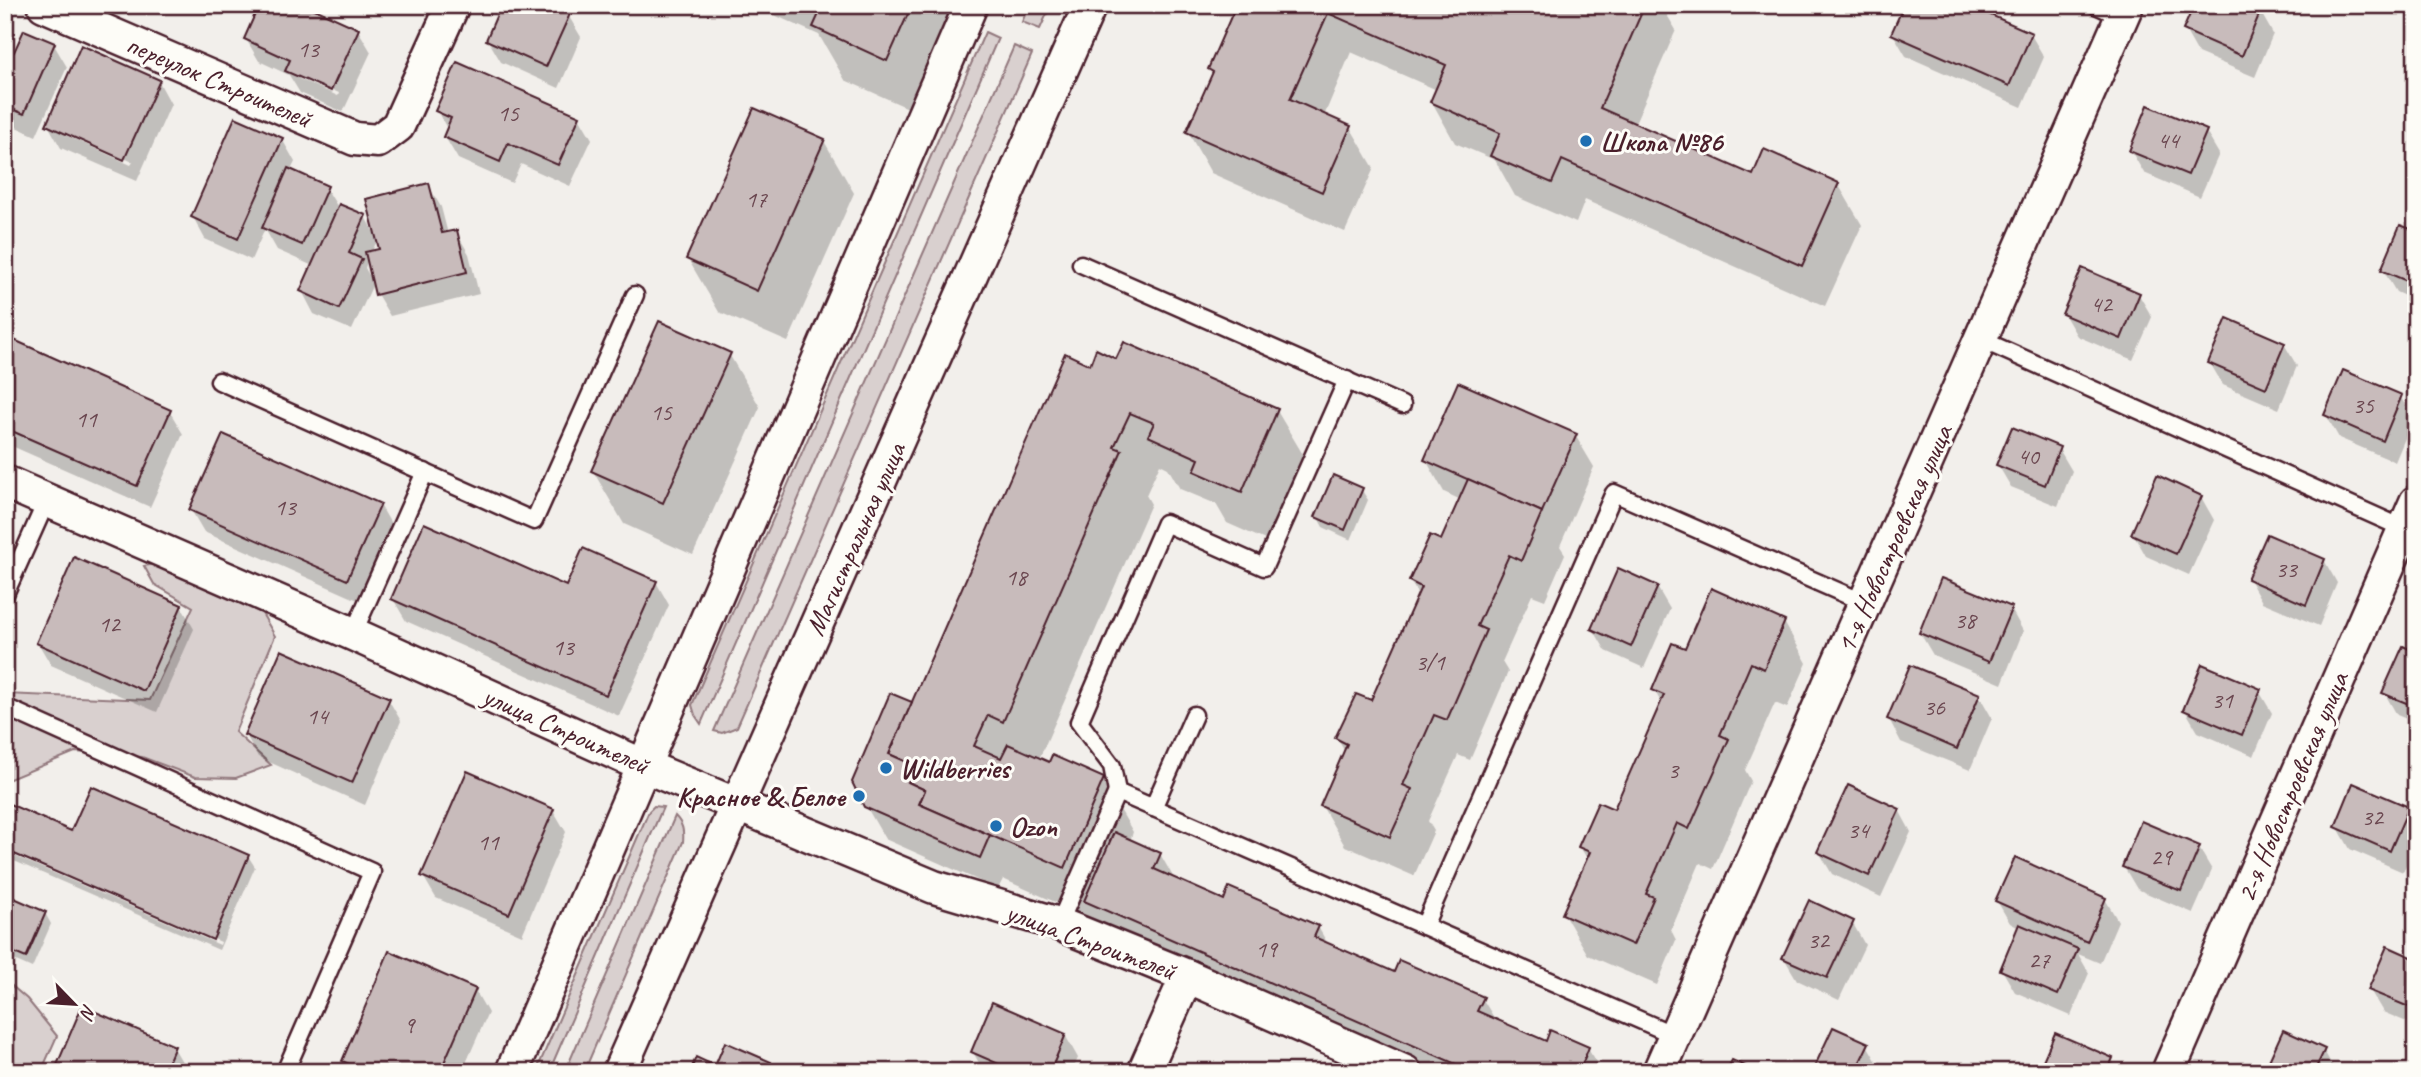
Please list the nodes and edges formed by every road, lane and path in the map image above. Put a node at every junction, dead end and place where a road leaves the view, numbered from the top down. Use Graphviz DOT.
graph roads {
  1 [pos="44,5"];
  2 [pos="453,5"];
  3 [pos="971,5"];
  4 [pos="1090,5"];
  5 [pos="2115,9"];
  6 [pos="1081,264"];
  7 [pos="635,295"];
  8 [pos="1982,340"];
  9 [pos="1347,380"];
  10 [pos="219,381"];
  11 [pos="1402,405"];
  12 [pos="425,472"];
  13 [pos="5,482"];
  14 [pos="47,500"];
  15 [pos="2412,521"];
  16 [pos="5,594"];
  17 [pos="1865,603"];
  18 [pos="353,634"];
  19 [pos="5,707"];
  20 [pos="1194,715"];
  21 [pos="644,766"];
  22 [pos="1117,792"];
  23 [pos="738,805"];
  24 [pos="1153,808"];
  25 [pos="1059,924"];
  26 [pos="1424,926"];
  27 [pos="1187,976"];
  28 [pos="1674,1035"];
  29 [pos="285,1072"];
  30 [pos="512,1072"];
  31 [pos="619,1072"];
  32 [pos="1144,1072"];
  33 [pos="1405,1072"];
  34 [pos="1660,1072"];
  35 [pos="2168,1072"];
  1 -- 2 [label="street, переулок Строителей"];
  3 -- 21 [label="street"];
  4 -- 23 [label="street, Магистральная улица"];
  5 -- 8 [label="street, 1-я Новостроевская улица"];
  6 -- 9 [label="lane"];
  7 -- 12 [label="lane"];
  8 -- 15 [label="lane"];
  8 -- 17 [label="street, 1-я Новостроевская улица"];
  9 -- 11 [label="lane"];
  9 -- 22 [label="lane"];
  10 -- 12 [label="lane"];
  12 -- 18 [label="lane"];
  13 -- 14 [label="street, улица Строителей"];
  14 -- 16 [label="lane"];
  14 -- 18 [label="street, улица Строителей"];
  15 -- 35 [label="street, 2-я Новостроевская улица"];
  17 -- 26 [label="lane"];
  17 -- 28 [label="street, 1-я Новостроевская улица"];
  18 -- 21 [label="street, улица Строителей"];
  19 -- 29 [label="lane"];
  20 -- 24 [label="lane"];
  21 -- 23 [label="street, улица Строителей"];
  21 -- 30 [label="street"];
  22 -- 24 [label="lane"];
  22 -- 25 [label="lane"];
  23 -- 25 [label="street, улица Строителей"];
  23 -- 31 [label="street, Магистральная улица"];
  24 -- 26 [label="lane"];
  25 -- 27 [label="street, улица Строителей"];
  26 -- 28 [label="lane"];
  27 -- 32 [label="street"];
  27 -- 33 [label="street, улица Строителей"];
  28 -- 34 [label="street, 1-я Новостроевская улица"];
}
